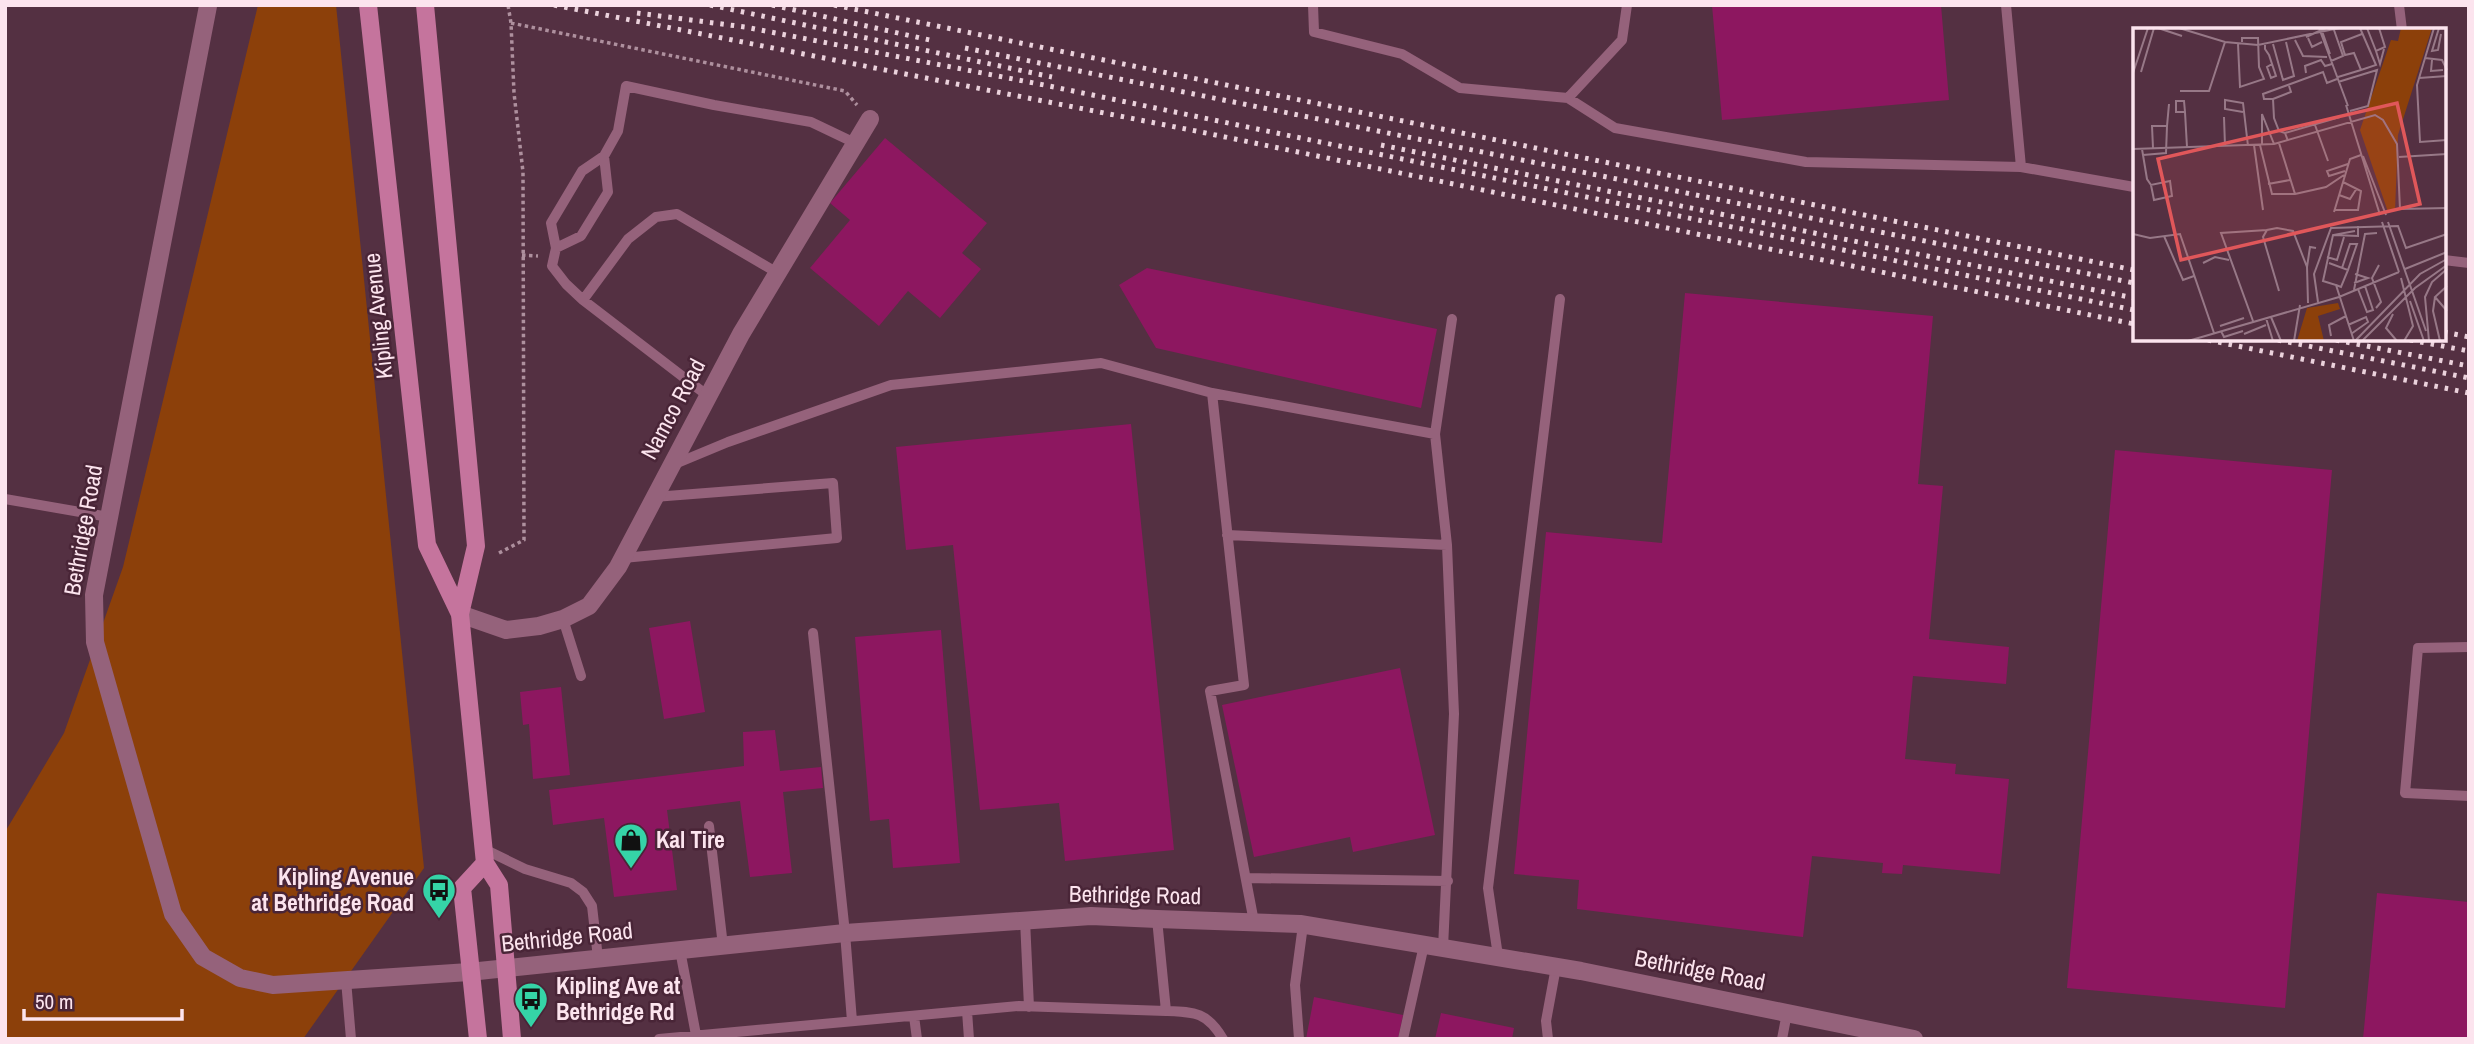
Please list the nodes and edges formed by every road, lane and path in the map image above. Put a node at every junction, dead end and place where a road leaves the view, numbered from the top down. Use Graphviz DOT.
graph roads {
  1 [pos="368,5"];
  2 [pos="425,5"];
  3 [pos="508,5"];
  4 [pos="1313,5"];
  5 [pos="1627,5"];
  6 [pos="2006,5"];
  7 [pos="2399,5"];
  8 [pos="207,6"];
  9 [pos="511,23"];
  10 [pos="2402,28"];
  11 [pos="1568,98"];
  12 [pos="870,119"];
  13 [pos="856,143"];
  14 [pos="604,156"];
  15 [pos="2021,167"];
  16 [pos="2133,187"];
  17 [pos="556,248"];
  18 [pos="2446,260"];
  19 [pos="2469,262"];
  20 [pos="776,272"];
  21 [pos="1560,299"];
  22 [pos="583,300"];
  23 [pos="1452,319"];
  24 [pos="1212,393"];
  25 [pos="708,396"];
  26 [pos="1435,434"];
  27 [pos="671,465"];
  28 [pos="654,497"];
  29 [pos="5,499"];
  30 [pos="109,517"];
  31 [pos="1227,535"];
  32 [pos="1447,545"];
  33 [pos="499,553"];
  34 [pos="623,558"];
  35 [pos="460,614"];
  36 [pos="563,619"];
  37 [pos="813,633"];
  38 [pos="2469,647"];
  39 [pos="582,676"];
  40 [pos="2469,796"];
  41 [pos="709,826"];
  42 [pos="484,856"];
  43 [pos="1246,878"];
  44 [pos="1448,881"];
  45 [pos="1157,919"];
  46 [pos="1025,920"];
  47 [pos="1254,922"];
  48 [pos="1303,925"];
  49 [pos="845,933"];
  50 [pos="1424,945"];
  51 [pos="723,946"];
  52 [pos="1443,948"];
  53 [pos="680,950"];
  54 [pos="1498,956"];
  55 [pos="598,958"];
  56 [pos="1556,967"];
  57 [pos="505,968"];
  58 [pos="469,972"];
  59 [pos="346,980"];
  60 [pos="1029,1007"];
  61 [pos="967,1011"];
  62 [pos="1166,1011"];
  63 [pos="1787,1013"];
  64 [pos="914,1016"];
  65 [pos="852,1021"];
  66 [pos="696,1035"];
  67 [pos="351,1039"];
  68 [pos="478,1039"];
  69 [pos="512,1039"];
  70 [pos="660,1039"];
  71 [pos="917,1039"];
  72 [pos="969,1039"];
  73 [pos="1223,1039"];
  74 [pos="1299,1039"];
  75 [pos="1403,1039"];
  76 [pos="1548,1039"];
  77 [pos="1782,1039"];
  78 [pos="1914,1039"];
  1 -- 35 [label="main road, Kipling Avenue"];
  2 -- 35 [label="main road, Kipling Avenue"];
  3 -- 9 [label="path"];
  4 -- 11 [label="lane"];
  5 -- 11 [label="lane"];
  6 -- 15 [label="lane"];
  7 -- 10 [label="lane"];
  8 -- 30 [label="street, Bethridge Road"];
  9 -- 12 [label="path"];
  9 -- 33 [label="path"];
  11 -- 15 [label="lane"];
  12 -- 13 [label="street, Namco Road"];
  13 -- 14 [label="lane"];
  13 -- 20 [label="street, Namco Road"];
  14 -- 17 [label="lane"];
  14 -- 17 [label="lane"];
  15 -- 16 [label="lane"];
  17 -- 22 [label="lane"];
  18 -- 19 [label="lane"];
  20 -- 22 [label="lane"];
  20 -- 25 [label="street, Namco Road"];
  21 -- 54 [label="lane"];
  22 -- 25 [label="lane"];
  23 -- 26 [label="lane"];
  24 -- 26 [label="lane"];
  24 -- 27 [label="lane"];
  24 -- 31 [label="lane"];
  25 -- 27 [label="street, Namco Road"];
  26 -- 32 [label="lane"];
  27 -- 28 [label="street, Namco Road"];
  28 -- 34 [label="street, Namco Road"];
  28 -- 34 [label="lane"];
  29 -- 30 [label="lane"];
  30 -- 59 [label="street, Bethridge Road"];
  31 -- 32 [label="lane"];
  31 -- 43 [label="lane"];
  32 -- 44 [label="lane"];
  34 -- 36 [label="street, Namco Road"];
  35 -- 36 [label="street, Namco Road"];
  35 -- 42 [label="main road, Kipling Avenue"];
  36 -- 39 [label="lane"];
  37 -- 49 [label="lane"];
  38 -- 40 [label="lane"];
  41 -- 51 [label="lane"];
  42 -- 55 [label="lane"];
  42 -- 57 [label="main road, Kipling Avenue"];
  42 -- 58 [label="main road"];
  43 -- 44 [label="lane"];
  43 -- 47 [label="lane"];
  44 -- 52 [label="lane"];
  45 -- 46 [label="street, Bethridge Road"];
  45 -- 47 [label="street, Bethridge Road"];
  45 -- 62 [label="lane"];
  46 -- 49 [label="street, Bethridge Road"];
  46 -- 60 [label="lane"];
  47 -- 48 [label="street, Bethridge Road"];
  48 -- 50 [label="street, Bethridge Road"];
  48 -- 74 [label="lane"];
  49 -- 51 [label="street, Bethridge Road"];
  49 -- 65 [label="lane"];
  50 -- 52 [label="street, Bethridge Road"];
  50 -- 75 [label="lane"];
  51 -- 53 [label="street, Bethridge Road"];
  52 -- 54 [label="street, Bethridge Road"];
  53 -- 55 [label="street, Bethridge Road"];
  53 -- 66 [label="lane"];
  54 -- 56 [label="street, Bethridge Road"];
  55 -- 57 [label="street, Bethridge Road"];
  56 -- 63 [label="street, Bethridge Road"];
  56 -- 76 [label="lane"];
  57 -- 58 [label="street, Bethridge Road"];
  57 -- 69 [label="main road, Kipling Avenue"];
  58 -- 59 [label="street, Bethridge Road"];
  58 -- 68 [label="main road"];
  59 -- 67 [label="lane"];
  60 -- 61 [label="lane"];
  60 -- 62 [label="lane"];
  61 -- 64 [label="lane"];
  61 -- 72 [label="lane"];
  62 -- 73 [label="lane"];
  63 -- 77 [label="lane"];
  63 -- 78 [label="street, Bethridge Road"];
  64 -- 65 [label="lane"];
  64 -- 71 [label="lane"];
  65 -- 66 [label="lane"];
  66 -- 70 [label="lane"];
}
